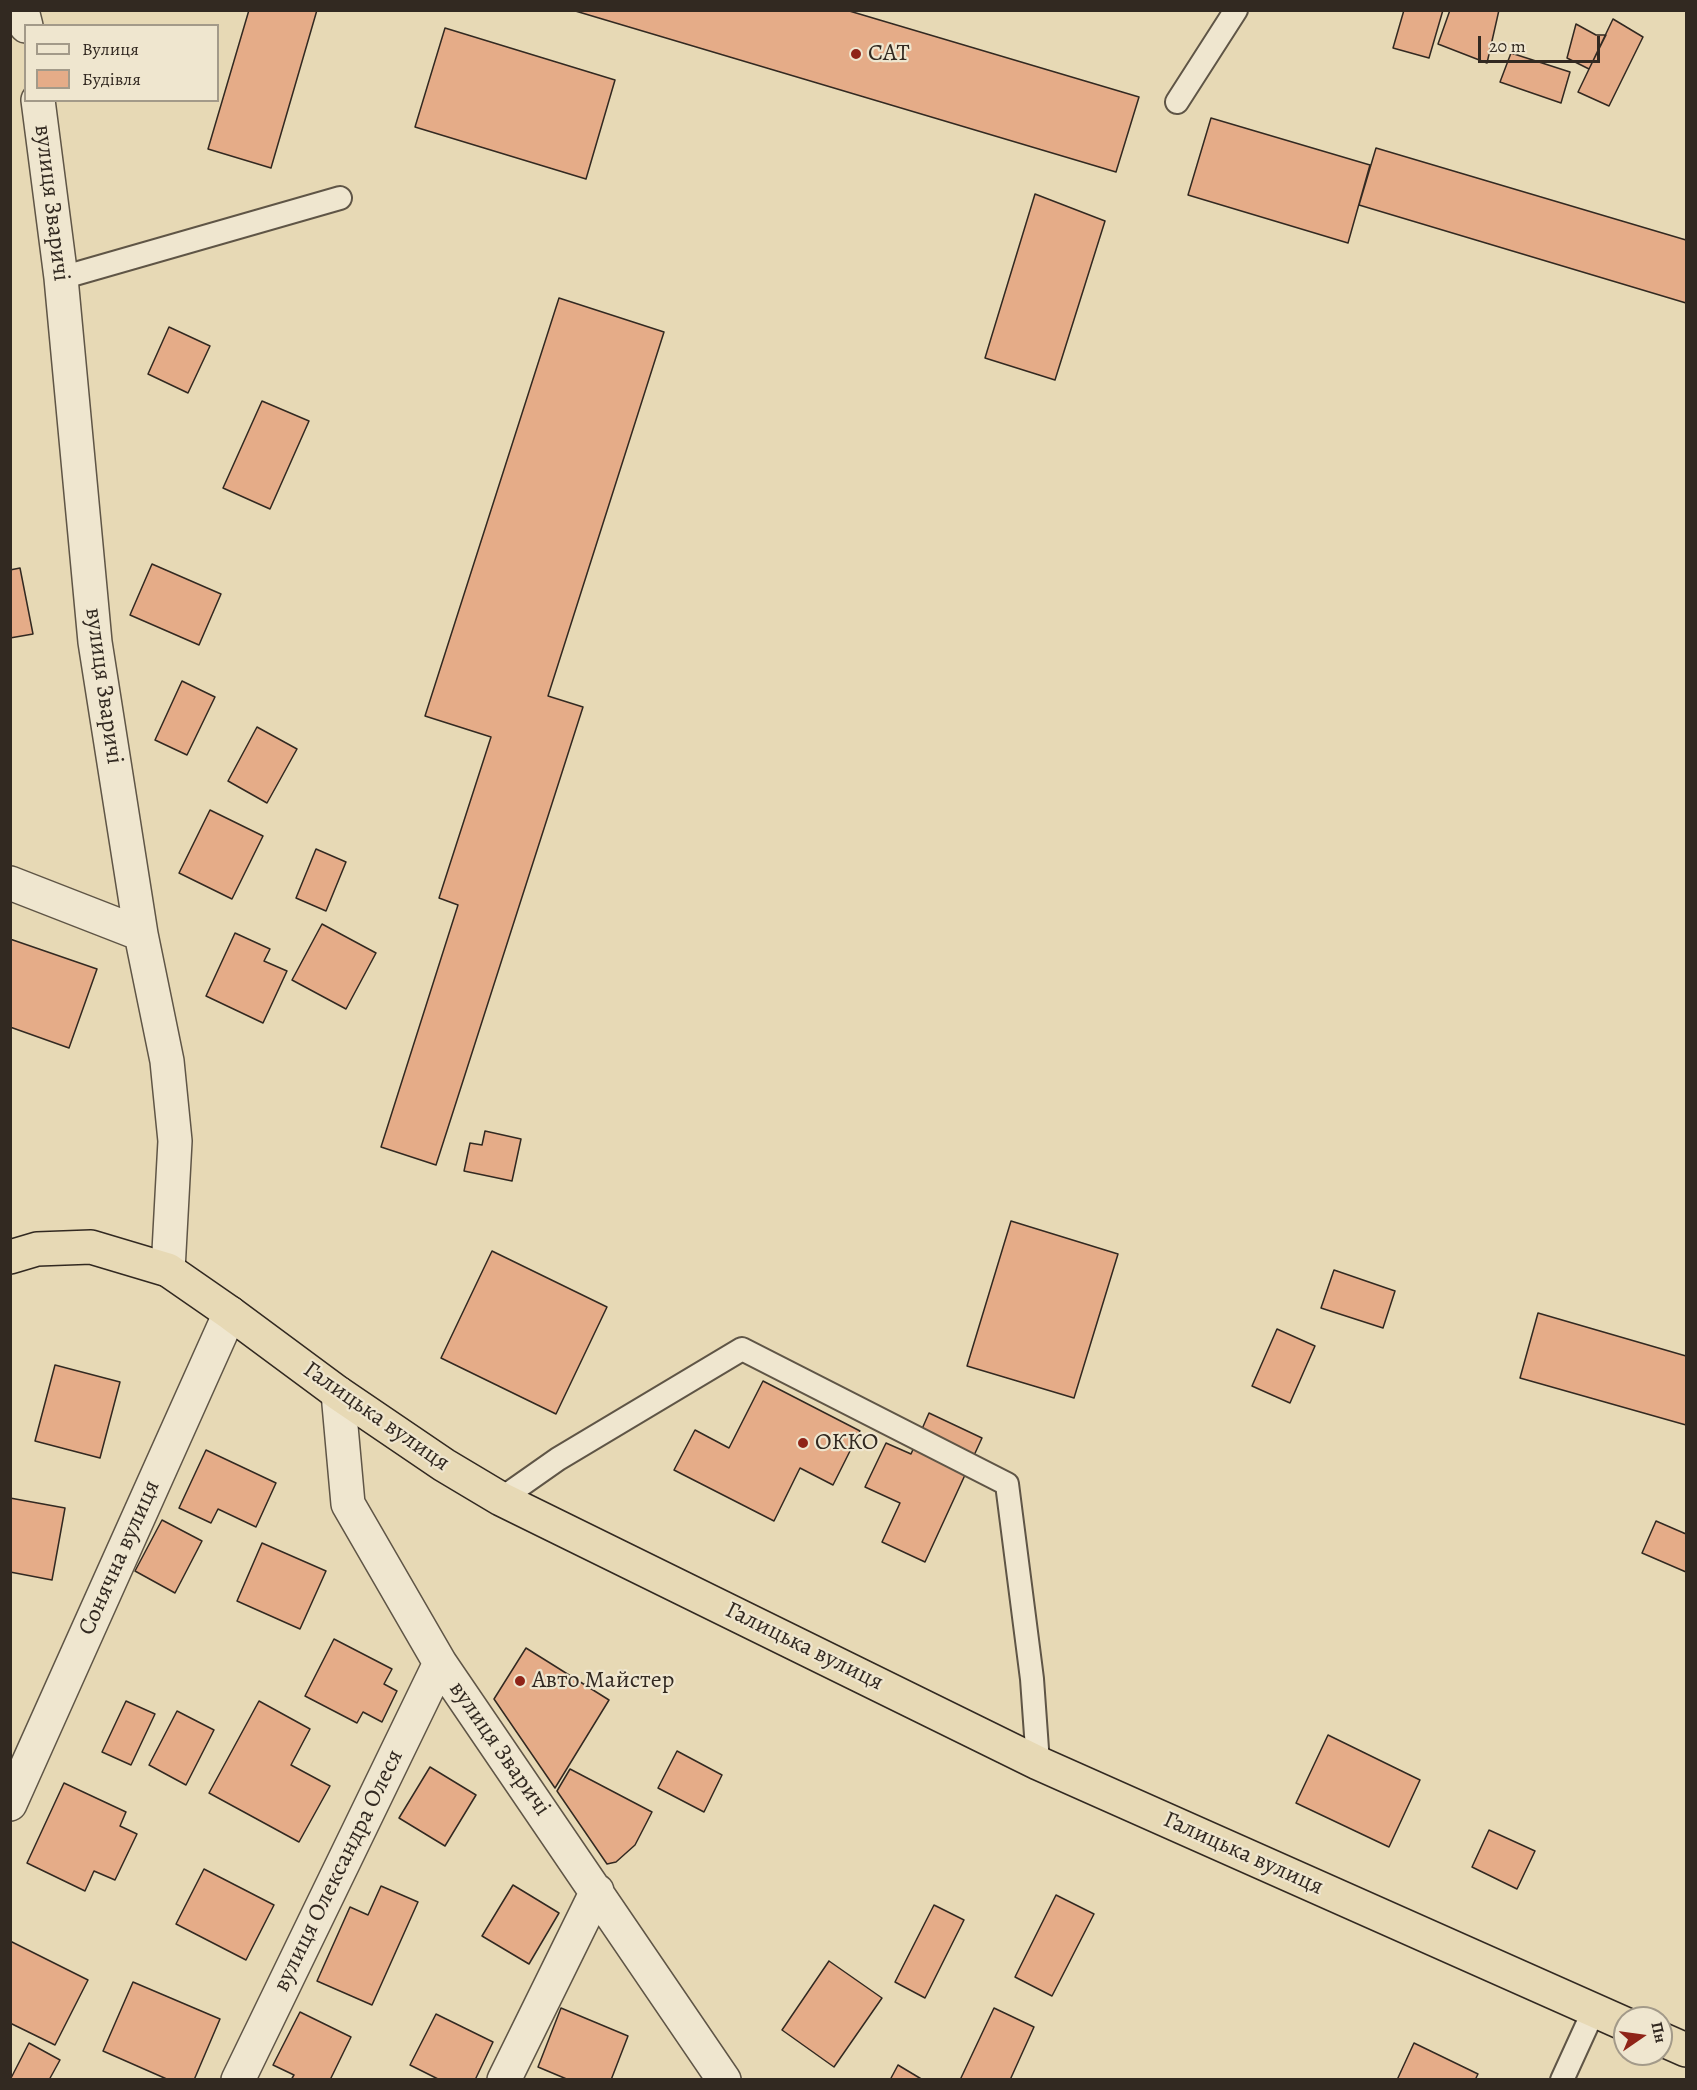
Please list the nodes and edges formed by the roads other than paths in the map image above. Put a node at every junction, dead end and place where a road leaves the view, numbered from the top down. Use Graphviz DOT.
graph roads {
  1 [pos="1236,10"];
  2 [pos="38,102"];
  3 [pos="1177,102"];
  4 [pos="340,198"];
  5 [pos="62,278"];
  6 [pos="10,883"];
  7 [pos="141,934"];
  8 [pos="10,1257"];
  9 [pos="168,1270"];
  10 [pos="230,1312"];
  11 [pos="338,1393"];
  12 [pos="501,1499"];
  13 [pos="440,1663"];
  14 [pos="1038,1763"];
  15 [pos="10,1804"];
  16 [pos="597,1891"];
  17 [pos="1594,2010"];
  18 [pos="1613,2019"];
  19 [pos="238,2079"];
  20 [pos="504,2079"];
  21 [pos="724,2079"];
  22 [pos="1562,2079"];
  1 -- 3 [label="lane"];
  2 -- 5 [label="street, вулиця Зваричі"];
  4 -- 5 [label="lane"];
  5 -- 7 [label="street, вулиця Зваричі"];
  6 -- 7 [label="street"];
  7 -- 9 [label="street, вулиця Зваричі"];
  8 -- 9 [label="highway, Галицька вулиця"];
  9 -- 10 [label="highway, Галицька вулиця"];
  10 -- 11 [label="highway, Галицька вулиця"];
  10 -- 15 [label="street, Сонячна вулиця"];
  11 -- 12 [label="highway, Галицька вулиця"];
  11 -- 13 [label="street, вулиця Зваричі"];
  12 -- 14 [label="highway, Галицька вулиця"];
  12 -- 14 [label="lane"];
  13 -- 16 [label="street, вулиця Зваричі"];
  13 -- 19 [label="street, вулиця Олександра Олеся"];
  14 -- 17 [label="highway, Галицька вулиця"];
  16 -- 20 [label="street"];
  16 -- 21 [label="street, вулиця Зваричі"];
  17 -- 18 [label="highway, Галицька вулиця"];
  17 -- 22 [label="lane"];
}
